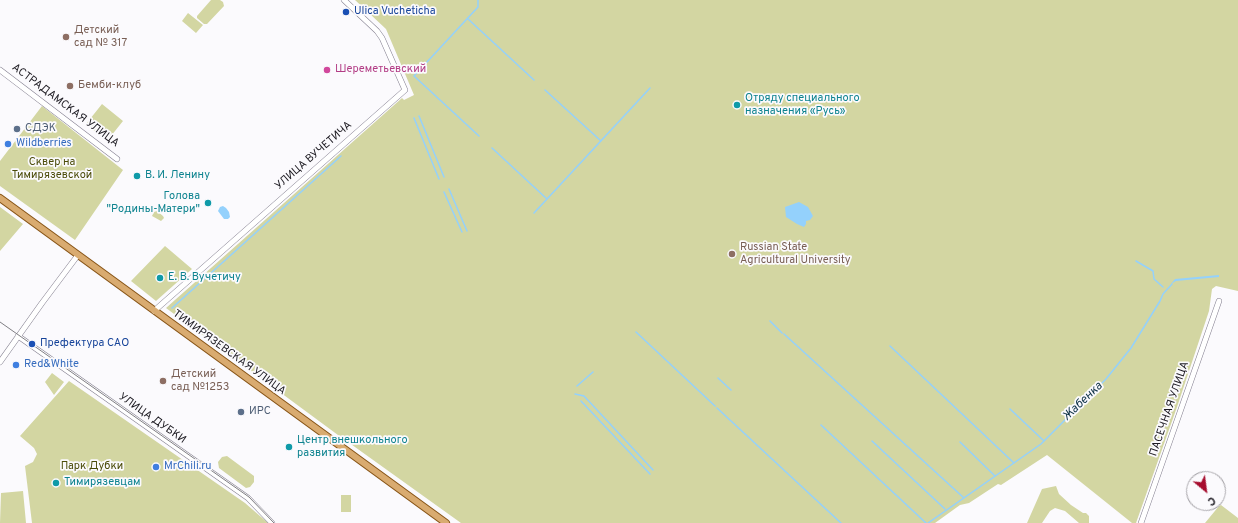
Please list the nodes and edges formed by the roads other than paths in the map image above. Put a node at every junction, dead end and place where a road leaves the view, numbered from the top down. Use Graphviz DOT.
graph roads {
  1 [pos="344,0"];
  2 [pos="0,70"];
  3 [pos="117,159"];
  4 [pos="0,198"];
  5 [pos="78,255"];
  6 [pos="1219,301"];
  7 [pos="154,311"];
  8 [pos="18,336"];
  9 [pos="0,362"];
  10 [pos="272,523"];
  11 [pos="446,523"];
  12 [pos="1141,523"];
  1 -- 7 [label="street, УЛИЦА ВУЧЕТИЧА"];
  2 -- 3 [label="street, АСТРАДАМСКАЯ УЛИЦА"];
  4 -- 5 [label="main road, ТИМИРЯЗЕВСКАЯ УЛИЦА"];
  5 -- 7 [label="main road, ТИМИРЯЗЕВСКАЯ УЛИЦА"];
  5 -- 8 [label="street"];
  6 -- 12 [label="street, ПАСЕЧНАЯ УЛИЦА"];
  7 -- 11 [label="main road, ТИМИРЯЗЕВСКАЯ УЛИЦА"];
  8 -- 9 [label="street"];
  8 -- 10 [label="street, УЛИЦА ДУБКИ"];
}
